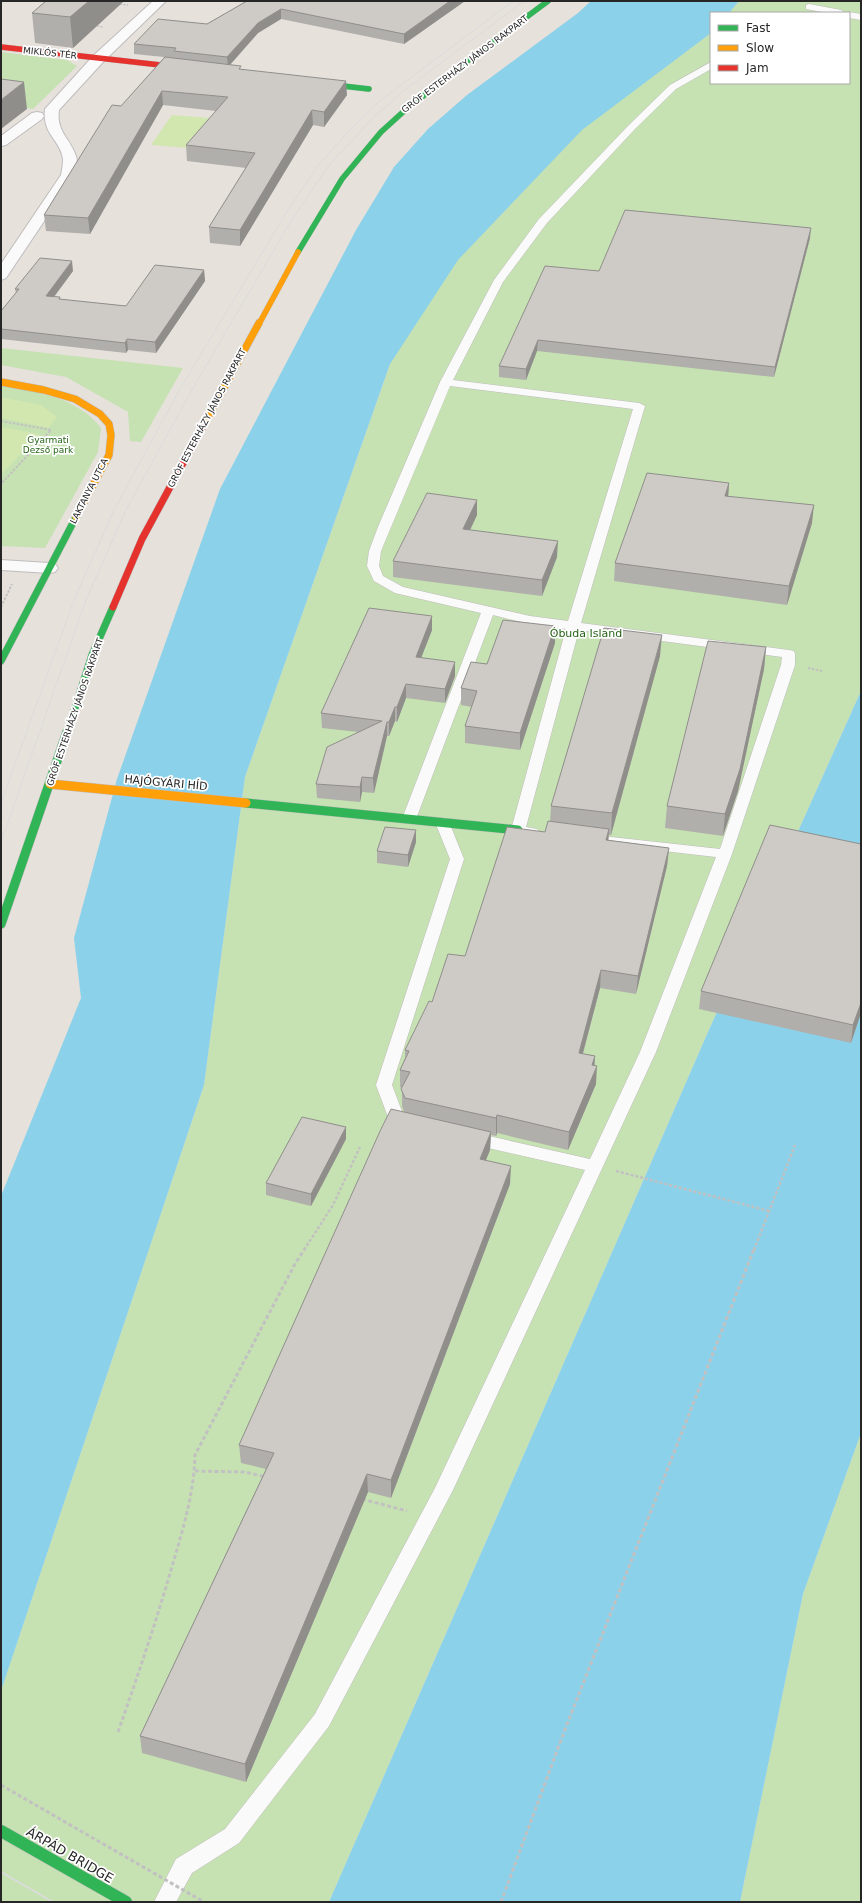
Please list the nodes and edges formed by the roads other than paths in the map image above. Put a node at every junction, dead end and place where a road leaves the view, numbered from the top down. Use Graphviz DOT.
graph roads {
  1 [pos="160,1"];
  2 [pos="548,1"];
  3 [pos="819,1"];
  4 [pos="810,7"];
  5 [pos="801,12"];
  6 [pos="836,12"];
  7 [pos="850,15"];
  8 [pos="861,17"];
  9 [pos="1,47"];
  10 [pos="99,58"];
  11 [pos="710,66"];
  12 [pos="199,69"];
  13 [pos="307,82"];
  14 [pos="369,89"];
  15 [pos="36,116"];
  16 [pos="1,142"];
  17 [pos="1,275"];
  18 [pos="1,382"];
  19 [pos="446,382"];
  20 [pos="1,565"];
  21 [pos="49,568"];
  22 [pos="488,611"];
  23 [pos="573,626"];
  24 [pos="1,661"];
  25 [pos="50,784"];
  26 [pos="409,819"];
  27 [pos="442,822"];
  28 [pos="518,830"];
  29 [pos="548,834"];
  30 [pos="587,838"];
  31 [pos="724,854"];
  32 [pos="1,924"];
  33 [pos="420,1126"];
  34 [pos="458,1135"];
  35 [pos="595,1166"];
  36 [pos="1,1830"];
  37 [pos="126,1902"];
  38 [pos="165,1902"];
  1 -- 10 [label="street"];
  2 -- 25 [label="main road, GRÓF ESTERHÁZY JÁNOS RAKPART"];
  3 -- 4 [label="lane"];
  4 -- 5 [label="lane"];
  4 -- 6 [label="lane"];
  7 -- 8 [label="lane"];
  9 -- 10 [label="main road, MIKLÓS TÉR"];
  10 -- 12 [label="main road, MIKLÓS TÉR"];
  10 -- 17 [label="street"];
  11 -- 19 [label="lane"];
  13 -- 14 [label="main road"];
  15 -- 16 [label="street"];
  18 -- 21 [label="main road, LAKTANYA UTCA"];
  19 -- 22 [label="lane"];
  19 -- 23 [label="lane"];
  20 -- 21 [label="street"];
  21 -- 24 [label="main road, LAKTANYA UTCA"];
  22 -- 23 [label="lane"];
  22 -- 26 [label="lane"];
  23 -- 28 [label="lane"];
  23 -- 31 [label="lane"];
  25 -- 26 [label="main road, HAJÓGYÁRI HÍD"];
  25 -- 32 [label="main road, GRÓF ESTERHÁZY JÁNOS RAKPART"];
  26 -- 27 [label="main road, HAJÓGYÁRI HÍD"];
  27 -- 28 [label="main road, HAJÓGYÁRI HÍD"];
  27 -- 33 [label="lane"];
  28 -- 29 [label="lane"];
  30 -- 31 [label="lane"];
  31 -- 35 [label="lane"];
  34 -- 35 [label="lane"];
  35 -- 38 [label="lane"];
  36 -- 37 [label="main road, ÁRPÁD BRIDGE"];
}
